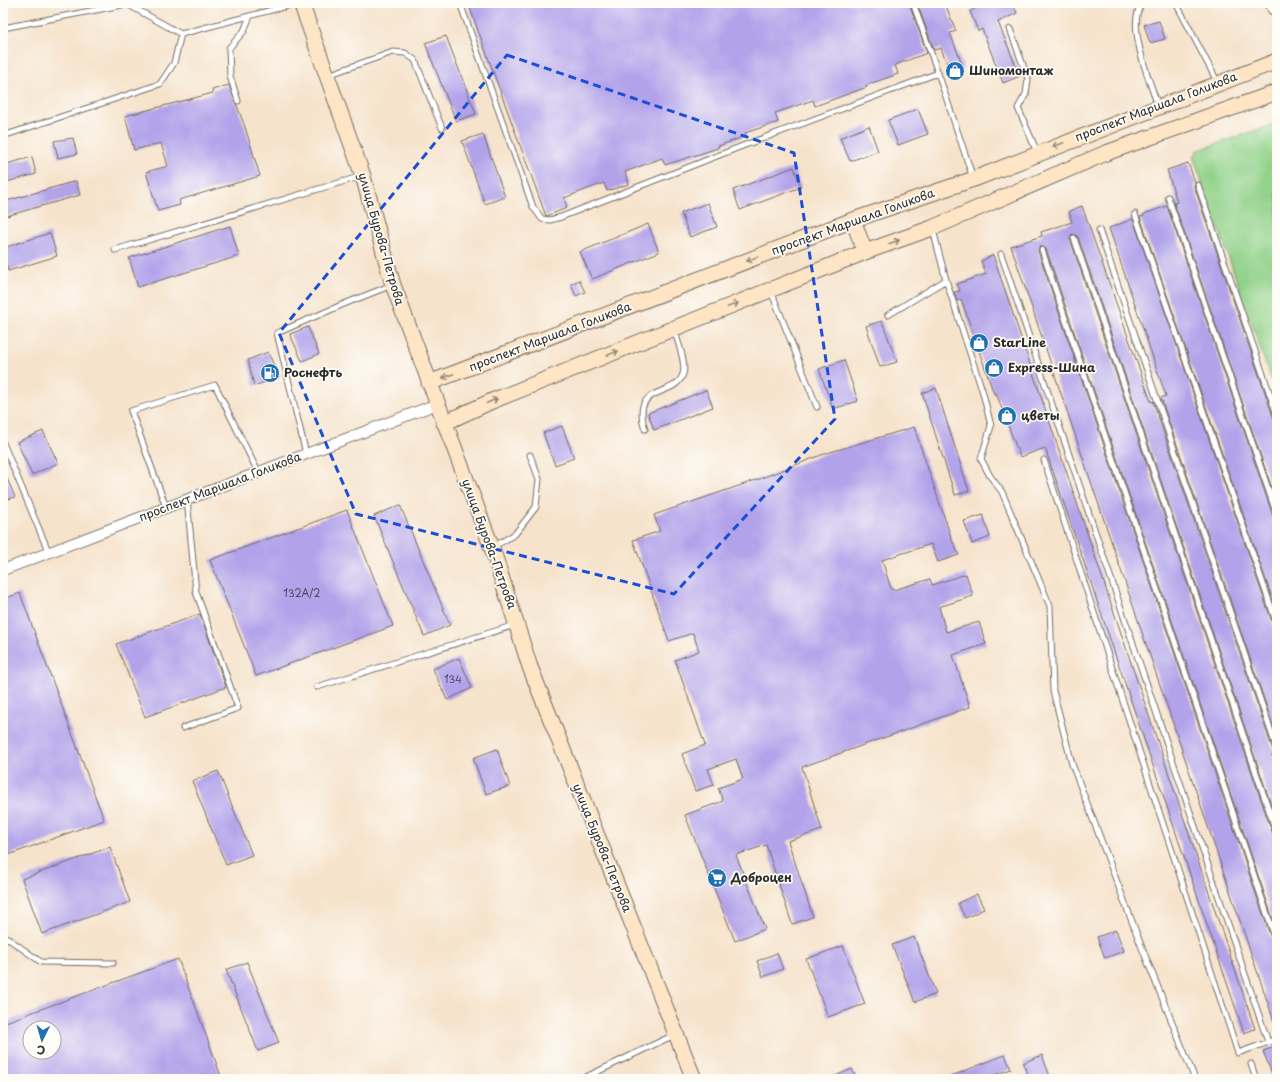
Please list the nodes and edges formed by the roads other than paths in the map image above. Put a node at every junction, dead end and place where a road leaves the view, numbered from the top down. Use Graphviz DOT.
graph roads {
  1 [pos="299,3"];
  2 [pos="460,3"];
  3 [pos="913,3"];
  4 [pos="1143,3"];
  5 [pos="1176,3"];
  6 [pos="1268,3"];
  7 [pos="1277,14"];
  8 [pos="250,16"];
  9 [pos="3,28"];
  10 [pos="1010,30"];
  11 [pos="181,34"];
  12 [pos="1277,61"];
  13 [pos="938,73"];
  14 [pos="327,75"];
  15 [pos="1218,84"];
  16 [pos="1277,92"];
  17 [pos="238,101"];
  18 [pos="1158,106"];
  19 [pos="442,128"];
  20 [pos="3,136"];
  21 [pos="1037,153"];
  22 [pos="363,176"];
  23 [pos="974,179"];
  24 [pos="1198,185"];
  25 [pos="1168,197"];
  26 [pos="1135,214"];
  27 [pos="853,220"];
  28 [pos="932,228"];
  29 [pos="1099,230"];
  30 [pos="1074,238"];
  31 [pos="115,250"];
  32 [pos="1042,250"];
  33 [pos="865,252"];
  34 [pos="1001,254"];
  35 [pos="946,280"];
  36 [pos="393,284"];
  37 [pos="770,290"];
  38 [pos="888,315"];
  39 [pos="674,328"];
  40 [pos="429,383"];
  41 [pos="437,404"];
  42 [pos="817,407"];
  43 [pos="1277,415"];
  44 [pos="444,423"];
  45 [pos="645,429"];
  46 [pos="3,443"];
  47 [pos="306,454"];
  48 [pos="530,455"];
  49 [pos="1044,460"];
  50 [pos="258,472"];
  51 [pos="187,499"];
  52 [pos="166,507"];
  53 [pos="1277,515"];
  54 [pos="492,548"];
  55 [pos="49,553"];
  56 [pos="3,570"];
  57 [pos="518,624"];
  58 [pos="1277,624"];
  59 [pos="317,687"];
  60 [pos="183,728"];
  61 [pos="1277,749"];
  62 [pos="1277,834"];
  63 [pos="3,935"];
  64 [pos="1277,943"];
  65 [pos="113,963"];
  66 [pos="677,1034"];
  67 [pos="1277,1039"];
  68 [pos="1268,1042"];
  69 [pos="1251,1064"];
  70 [pos="582,1079"];
  71 [pos="694,1079"];
  72 [pos="1195,1079"];
  73 [pos="1256,1079"];
  1 -- 8 [label="lane"];
  1 -- 14 [label="main road, улица Бурова-Петрова"];
  2 -- 13 [label="lane"];
  3 -- 13 [label="lane"];
  4 -- 18 [label="lane"];
  5 -- 15 [label="lane"];
  6 -- 7 [label="lane"];
  8 -- 11 [label="lane"];
  8 -- 17 [label="lane"];
  9 -- 11 [label="lane"];
  10 -- 21 [label="lane"];
  11 -- 20 [label="lane"];
  12 -- 15 [label="main road, проспект Маршала Голикова"];
  13 -- 23 [label="lane"];
  14 -- 19 [label="lane"];
  14 -- 22 [label="main road, улица Бурова-Петрова"];
  15 -- 18 [label="main road, проспект Маршала Голикова"];
  16 -- 28 [label="main road, проспект Маршала Голикова"];
  18 -- 21 [label="main road, проспект Маршала Голикова, one-way"];
  21 -- 23 [label="main road, проспект Маршала Голикова"];
  22 -- 31 [label="lane"];
  22 -- 36 [label="main road, улица Бурова-Петрова"];
  23 -- 27 [label="main road, проспект Маршала Голикова"];
  24 -- 43 [label="lane"];
  25 -- 53 [label="lane"];
  26 -- 58 [label="lane"];
  27 -- 33 [label="main road"];
  27 -- 40 [label="main road, проспект Маршала Голикова, one-way"];
  33 -- 28 [label="main road, проспект Маршала Голикова, one-way"];
  28 -- 35 [label="lane"];
  29 -- 61 [label="lane"];
  30 -- 62 [label="lane"];
  32 -- 64 [label="lane"];
  33 -- 37 [label="main road, проспект Маршала Голикова"];
  34 -- 68 [label="lane"];
  35 -- 38 [label="lane"];
  35 -- 72 [label="lane"];
  36 -- 40 [label="main road, улица Бурова-Петрова"];
  36 -- 47 [label="lane"];
  39 -- 37 [label="main road, проспект Маршала Голикова, one-way"];
  37 -- 42 [label="lane"];
  44 -- 39 [label="main road, проспект Маршала Голикова, one-way"];
  39 -- 45 [label="lane"];
  40 -- 41 [label="main road, улица Бурова-Петрова"];
  41 -- 44 [label="main road, улица Бурова-Петрова"];
  41 -- 47 [label="street, проспект Маршала Голикова"];
  44 -- 54 [label="main road, улица Бурова-Петрова"];
  46 -- 55 [label="lane"];
  47 -- 50 [label="street, проспект Маршала Голикова"];
  48 -- 54 [label="lane"];
  49 -- 68 [label="lane"];
  50 -- 51 [label="street, проспект Маршала Голикова"];
  50 -- 52 [label="lane"];
  51 -- 52 [label="street, проспект Маршала Голикова"];
  51 -- 60 [label="lane"];
  52 -- 55 [label="street, проспект Маршала Голикова"];
  54 -- 57 [label="main road, улица Бурова-Петрова"];
  55 -- 56 [label="street, проспект Маршала Голикова"];
  57 -- 59 [label="lane"];
  57 -- 66 [label="main road, улица Бурова-Петрова"];
  63 -- 65 [label="lane"];
  66 -- 70 [label="lane"];
  66 -- 71 [label="main road, улица Бурова-Петрова"];
  67 -- 68 [label="lane"];
  69 -- 73 [label="lane"];
}
